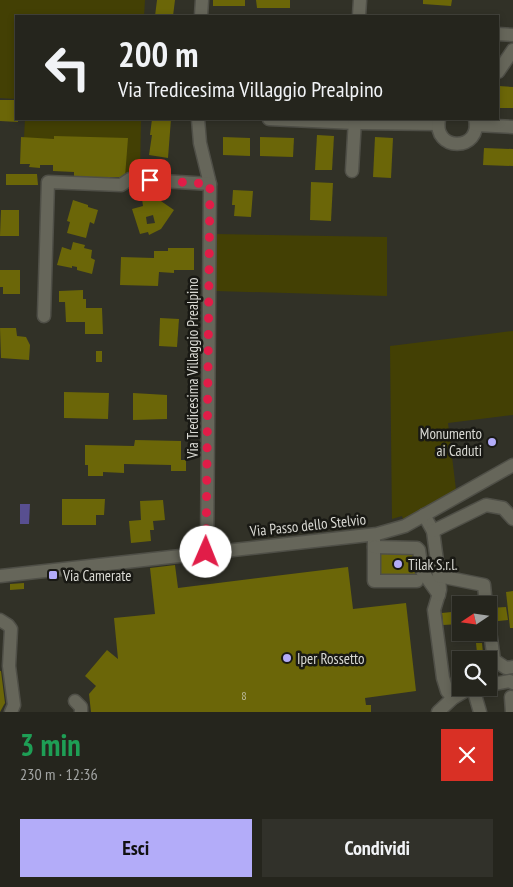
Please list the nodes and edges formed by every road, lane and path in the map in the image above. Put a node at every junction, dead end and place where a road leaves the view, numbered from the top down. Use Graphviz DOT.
graph roads {
  1 [pos="202,0"];
  2 [pos="360,0"];
  3 [pos="202,15"];
  4 [pos="359,15"];
  5 [pos="499,34"];
  6 [pos="513,35"];
  7 [pos="513,50"];
  8 [pos="499,71"];
  9 [pos="198,120"];
  10 [pos="312,120"];
  11 [pos="355,121"];
  12 [pos="438,122"];
  13 [pos="475,122"];
  14 [pos="513,127"];
  15 [pos="352,171"];
  16 [pos="210,184"];
  17 [pos="44,316"];
  18 [pos="513,465"];
  19 [pos="424,515"];
  20 [pos="513,519"];
  21 [pos="433,530"];
  22 [pos="374,541"];
  23 [pos="206,552"];
  24 [pos="0,576"];
  25 [pos="439,576"];
  26 [pos="417,581"];
  27 [pos="439,595"];
  28 [pos="485,596"];
  29 [pos="4,619"];
  30 [pos="491,641"];
  31 [pos="513,667"];
  32 [pos="501,684"];
  33 [pos="512,694"];
  34 [pos="457,696"];
  35 [pos="475,696"];
  36 [pos="453,698"];
  37 [pos="14,709"];
  38 [pos="438,712"];
  39 [pos="480,712"];
  40 [pos="512,712"];
  1 -- 3 [label="street"];
  2 -- 4 [label="street"];
  5 -- 6 [label="street"];
  7 -- 8 [label="street"];
  9 -- 16 [label="street, Via Tredicesima Villaggio Prealpino"];
  10 -- 11 [label="street"];
  11 -- 12 [label="street"];
  11 -- 15 [label="street"];
  12 -- 13 [label="street"];
  13 -- 14 [label="street"];
  16 -- 17 [label="street"];
  16 -- 23 [label="street, Via Tredicesima Villaggio Prealpino"];
  18 -- 19 [label="street, Via Passo dello Stelvio"];
  19 -- 21 [label="street"];
  19 -- 22 [label="street, Via Passo dello Stelvio"];
  20 -- 21 [label="street"];
  21 -- 25 [label="street"];
  22 -- 23 [label="street, Via Passo dello Stelvio"];
  22 -- 26 [label="street"];
  22 -- 27 [label="street"];
  23 -- 24 [label="street, Via Passo dello Stelvio"];
  25 -- 27 [label="street"];
  25 -- 28 [label="street"];
  27 -- 36 [label="street"];
  29 -- 37 [label="street"];
  30 -- 31 [label="street"];
  32 -- 33 [label="street"];
  33 -- 40 [label="street"];
  34 -- 36 [label="street"];
  35 -- 39 [label="street"];
  36 -- 38 [label="street"];
}
